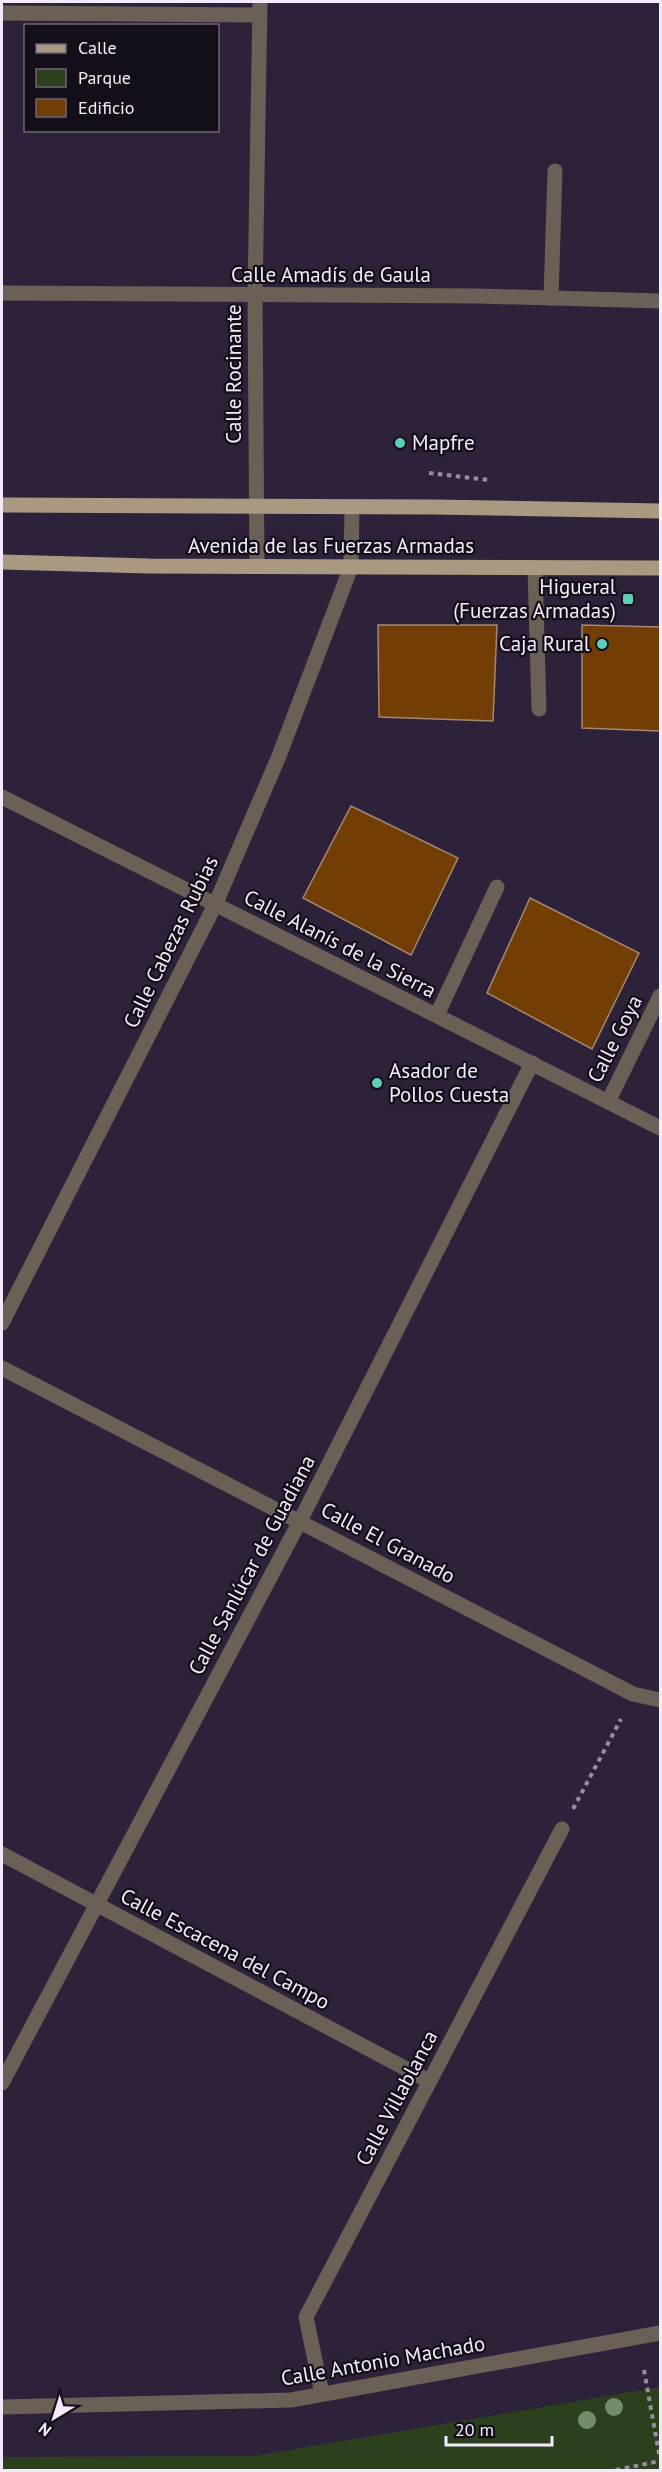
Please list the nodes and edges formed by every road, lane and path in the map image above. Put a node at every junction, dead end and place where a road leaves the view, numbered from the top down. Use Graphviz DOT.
graph roads {
  1 [pos="260,8"];
  2 [pos="2,14"];
  3 [pos="555,171"];
  4 [pos="2,293"];
  5 [pos="255,296"];
  6 [pos="551,298"];
  7 [pos="660,301"];
  8 [pos="429,473"];
  9 [pos="493,480"];
  10 [pos="2,505"];
  11 [pos="256,506"];
  12 [pos="351,507"];
  13 [pos="660,511"];
  14 [pos="2,562"];
  15 [pos="257,566"];
  16 [pos="351,567"];
  17 [pos="535,568"];
  18 [pos="660,568"];
  19 [pos="539,710"];
  20 [pos="2,797"];
  21 [pos="497,887"];
  22 [pos="215,905"];
  23 [pos="660,996"];
  24 [pos="437,1015"];
  25 [pos="532,1063"];
  26 [pos="608,1102"];
  27 [pos="660,1128"];
  28 [pos="2,1323"];
  29 [pos="2,1368"];
  30 [pos="300,1521"];
  31 [pos="660,1700"];
  32 [pos="621,1719"];
  33 [pos="570,1815"];
  34 [pos="562,1829"];
  35 [pos="2,1854"];
  36 [pos="96,1905"];
  37 [pos="429,2081"];
  38 [pos="2,2083"];
  39 [pos="660,2333"];
  40 [pos="644,2370"];
  41 [pos="322,2394"];
  42 [pos="2,2407"];
  43 [pos="660,2460"];
  44 [pos="616,2470"];
  1 -- 2 [label="street"];
  1 -- 5 [label="street, Calle Rocinante"];
  3 -- 6 [label="street"];
  4 -- 5 [label="street, Calle Amadís de Gaula"];
  5 -- 6 [label="street, Calle Amadís de Gaula"];
  5 -- 11 [label="street, Calle Rocinante"];
  6 -- 7 [label="street, Calle Amadís de Gaula"];
  8 -- 9 [label="path"];
  10 -- 11 [label="main road, Avenida de las Fuerzas Armadas"];
  11 -- 12 [label="main road, Avenida de las Fuerzas Armadas"];
  11 -- 15 [label="street, Calle Rocinante"];
  12 -- 13 [label="main road, Avenida de las Fuerzas Armadas"];
  12 -- 16 [label="street"];
  14 -- 15 [label="main road, Avenida de las Fuerzas Armadas"];
  15 -- 16 [label="main road, Avenida de las Fuerzas Armadas"];
  16 -- 17 [label="main road, Avenida de las Fuerzas Armadas"];
  16 -- 22 [label="street, Calle Cabezas Rubias"];
  17 -- 18 [label="main road, Avenida de las Fuerzas Armadas"];
  17 -- 19 [label="street"];
  20 -- 22 [label="street, Calle Alanís de la Sierra"];
  21 -- 24 [label="street"];
  22 -- 24 [label="street, Calle Alanís de la Sierra"];
  22 -- 28 [label="street, Calle Cabezas Rubias"];
  23 -- 26 [label="street, Calle Goya"];
  24 -- 25 [label="street, Calle Alanís de la Sierra"];
  25 -- 26 [label="street, Calle Alanís de la Sierra"];
  25 -- 30 [label="street, Calle Sanlúcar de Guadiana"];
  26 -- 27 [label="street, Calle Alanís de la Sierra"];
  29 -- 30 [label="street, Calle El Granado"];
  30 -- 31 [label="street, Calle El Granado"];
  30 -- 36 [label="street, Calle Sanlúcar de Guadiana"];
  32 -- 33 [label="path"];
  34 -- 37 [label="street, Calle Villablanca"];
  35 -- 36 [label="street, Calle Escacena del Campo"];
  36 -- 37 [label="street, Calle Escacena del Campo"];
  36 -- 38 [label="street, Calle Sanlúcar de Guadiana"];
  37 -- 41 [label="street, Calle Villablanca"];
  39 -- 41 [label="street, Calle Antonio Machado"];
  40 -- 43 [label="path"];
  41 -- 42 [label="street, Calle Antonio Machado"];
  43 -- 44 [label="path"];
}
